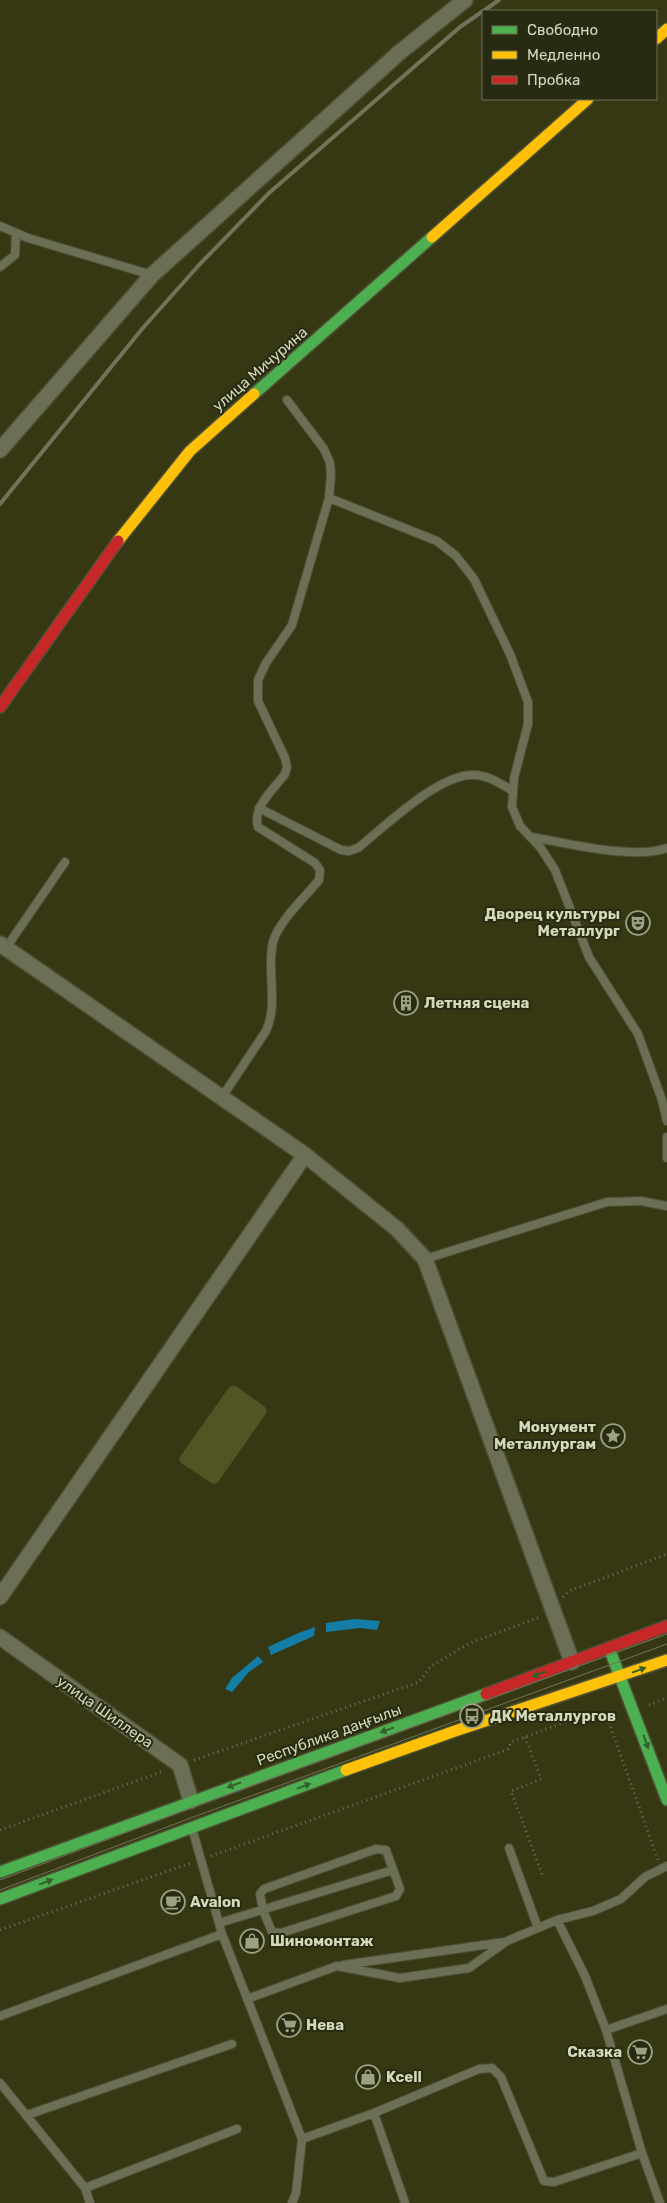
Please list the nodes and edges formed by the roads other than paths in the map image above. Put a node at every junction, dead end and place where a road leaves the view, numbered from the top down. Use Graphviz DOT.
graph roads {
  1 [pos="465,0"];
  2 [pos="667,29"];
  3 [pos="657,38"];
  4 [pos="587,100"];
  5 [pos="0,226"];
  6 [pos="16,234"];
  7 [pos="0,267"];
  8 [pos="152,275"];
  9 [pos="287,400"];
  10 [pos="0,450"];
  11 [pos="328,498"];
  12 [pos="0,707"];
  13 [pos="513,791"];
  14 [pos="259,808"];
  15 [pos="531,838"];
  16 [pos="667,848"];
  17 [pos="64,862"];
  18 [pos="3,946"];
  19 [pos="222,1097"];
  20 [pos="667,1121"];
  21 [pos="667,1137"];
  22 [pos="305,1155"];
  23 [pos="667,1158"];
  24 [pos="667,1206"];
  25 [pos="425,1259"];
  26 [pos="0,1596"];
  27 [pos="667,1626"];
  28 [pos="0,1637"];
  29 [pos="609,1648"];
  30 [pos="667,1660"];
  31 [pos="572,1662"];
  32 [pos="620,1678"];
  33 [pos="667,1800"];
  34 [pos="191,1801"];
  35 [pos="192,1826"];
  36 [pos="508,1848"];
  37 [pos="664,1867"];
  38 [pos="393,1870"];
  39 [pos="0,1872"];
  40 [pos="0,1899"];
  41 [pos="263,1910"];
  42 [pos="557,1920"];
  43 [pos="219,1923"];
  44 [pos="538,1928"];
  45 [pos="222,1934"];
  46 [pos="507,1941"];
  47 [pos="337,1966"];
  48 [pos="247,1999"];
  49 [pos="667,2009"];
  50 [pos="0,2016"];
  51 [pos="606,2030"];
  52 [pos="232,2044"];
  53 [pos="0,2083"];
  54 [pos="374,2113"];
  55 [pos="27,2115"];
  56 [pos="237,2129"];
  57 [pos="302,2139"];
  58 [pos="642,2154"];
  59 [pos="85,2188"];
  60 [pos="90,2203"];
  61 [pos="292,2203"];
  62 [pos="405,2203"];
  63 [pos="660,2203"];
  1 -- 8 [label="street"];
  2 -- 3 [label="main road"];
  4 -- 12 [label="main road, улица Мичурина"];
  5 -- 6 [label="lane"];
  6 -- 7 [label="lane"];
  6 -- 8 [label="lane"];
  8 -- 10 [label="street"];
  9 -- 11 [label="lane"];
  11 -- 13 [label="lane"];
  11 -- 14 [label="lane"];
  13 -- 14 [label="lane"];
  13 -- 15 [label="lane"];
  14 -- 19 [label="lane"];
  15 -- 16 [label="lane"];
  15 -- 20 [label="lane"];
  17 -- 18 [label="lane"];
  18 -- 19 [label="street"];
  19 -- 22 [label="street"];
  21 -- 23 [label="lane"];
  22 -- 25 [label="street"];
  22 -- 26 [label="street"];
  24 -- 25 [label="lane"];
  25 -- 31 [label="street"];
  27 -- 29 [label="main road, Республика даңғылы"];
  28 -- 34 [label="street, улица Шиллера"];
  29 -- 31 [label="main road, Республика даңғылы"];
  29 -- 32 [label="main road"];
  32 -- 30 [label="main road, one-way"];
  31 -- 34 [label="main road, Республика даңғылы, one-way"];
  32 -- 33 [label="main road, one-way"];
  35 -- 32 [label="main road, one-way"];
  34 -- 39 [label="main road, Республика даңғылы"];
  40 -- 35 [label="main road, one-way"];
  35 -- 43 [label="lane"];
  36 -- 44 [label="lane"];
  37 -- 42 [label="lane"];
  38 -- 41 [label="lane"];
  38 -- 41 [label="lane"];
  38 -- 41 [label="lane"];
  41 -- 43 [label="lane"];
  42 -- 44 [label="lane"];
  42 -- 51 [label="lane"];
  43 -- 45 [label="lane"];
  44 -- 46 [label="lane"];
  45 -- 48 [label="lane"];
  45 -- 50 [label="lane"];
  46 -- 47 [label="lane"];
  46 -- 47 [label="lane"];
  47 -- 48 [label="lane"];
  48 -- 57 [label="lane"];
  49 -- 51 [label="lane"];
  51 -- 58 [label="lane"];
  52 -- 55 [label="lane"];
  53 -- 55 [label="lane"];
  54 -- 57 [label="lane"];
  54 -- 58 [label="lane"];
  54 -- 62 [label="lane"];
  55 -- 59 [label="lane"];
  56 -- 59 [label="lane"];
  57 -- 61 [label="lane"];
  58 -- 63 [label="lane"];
  59 -- 60 [label="lane"];
}
